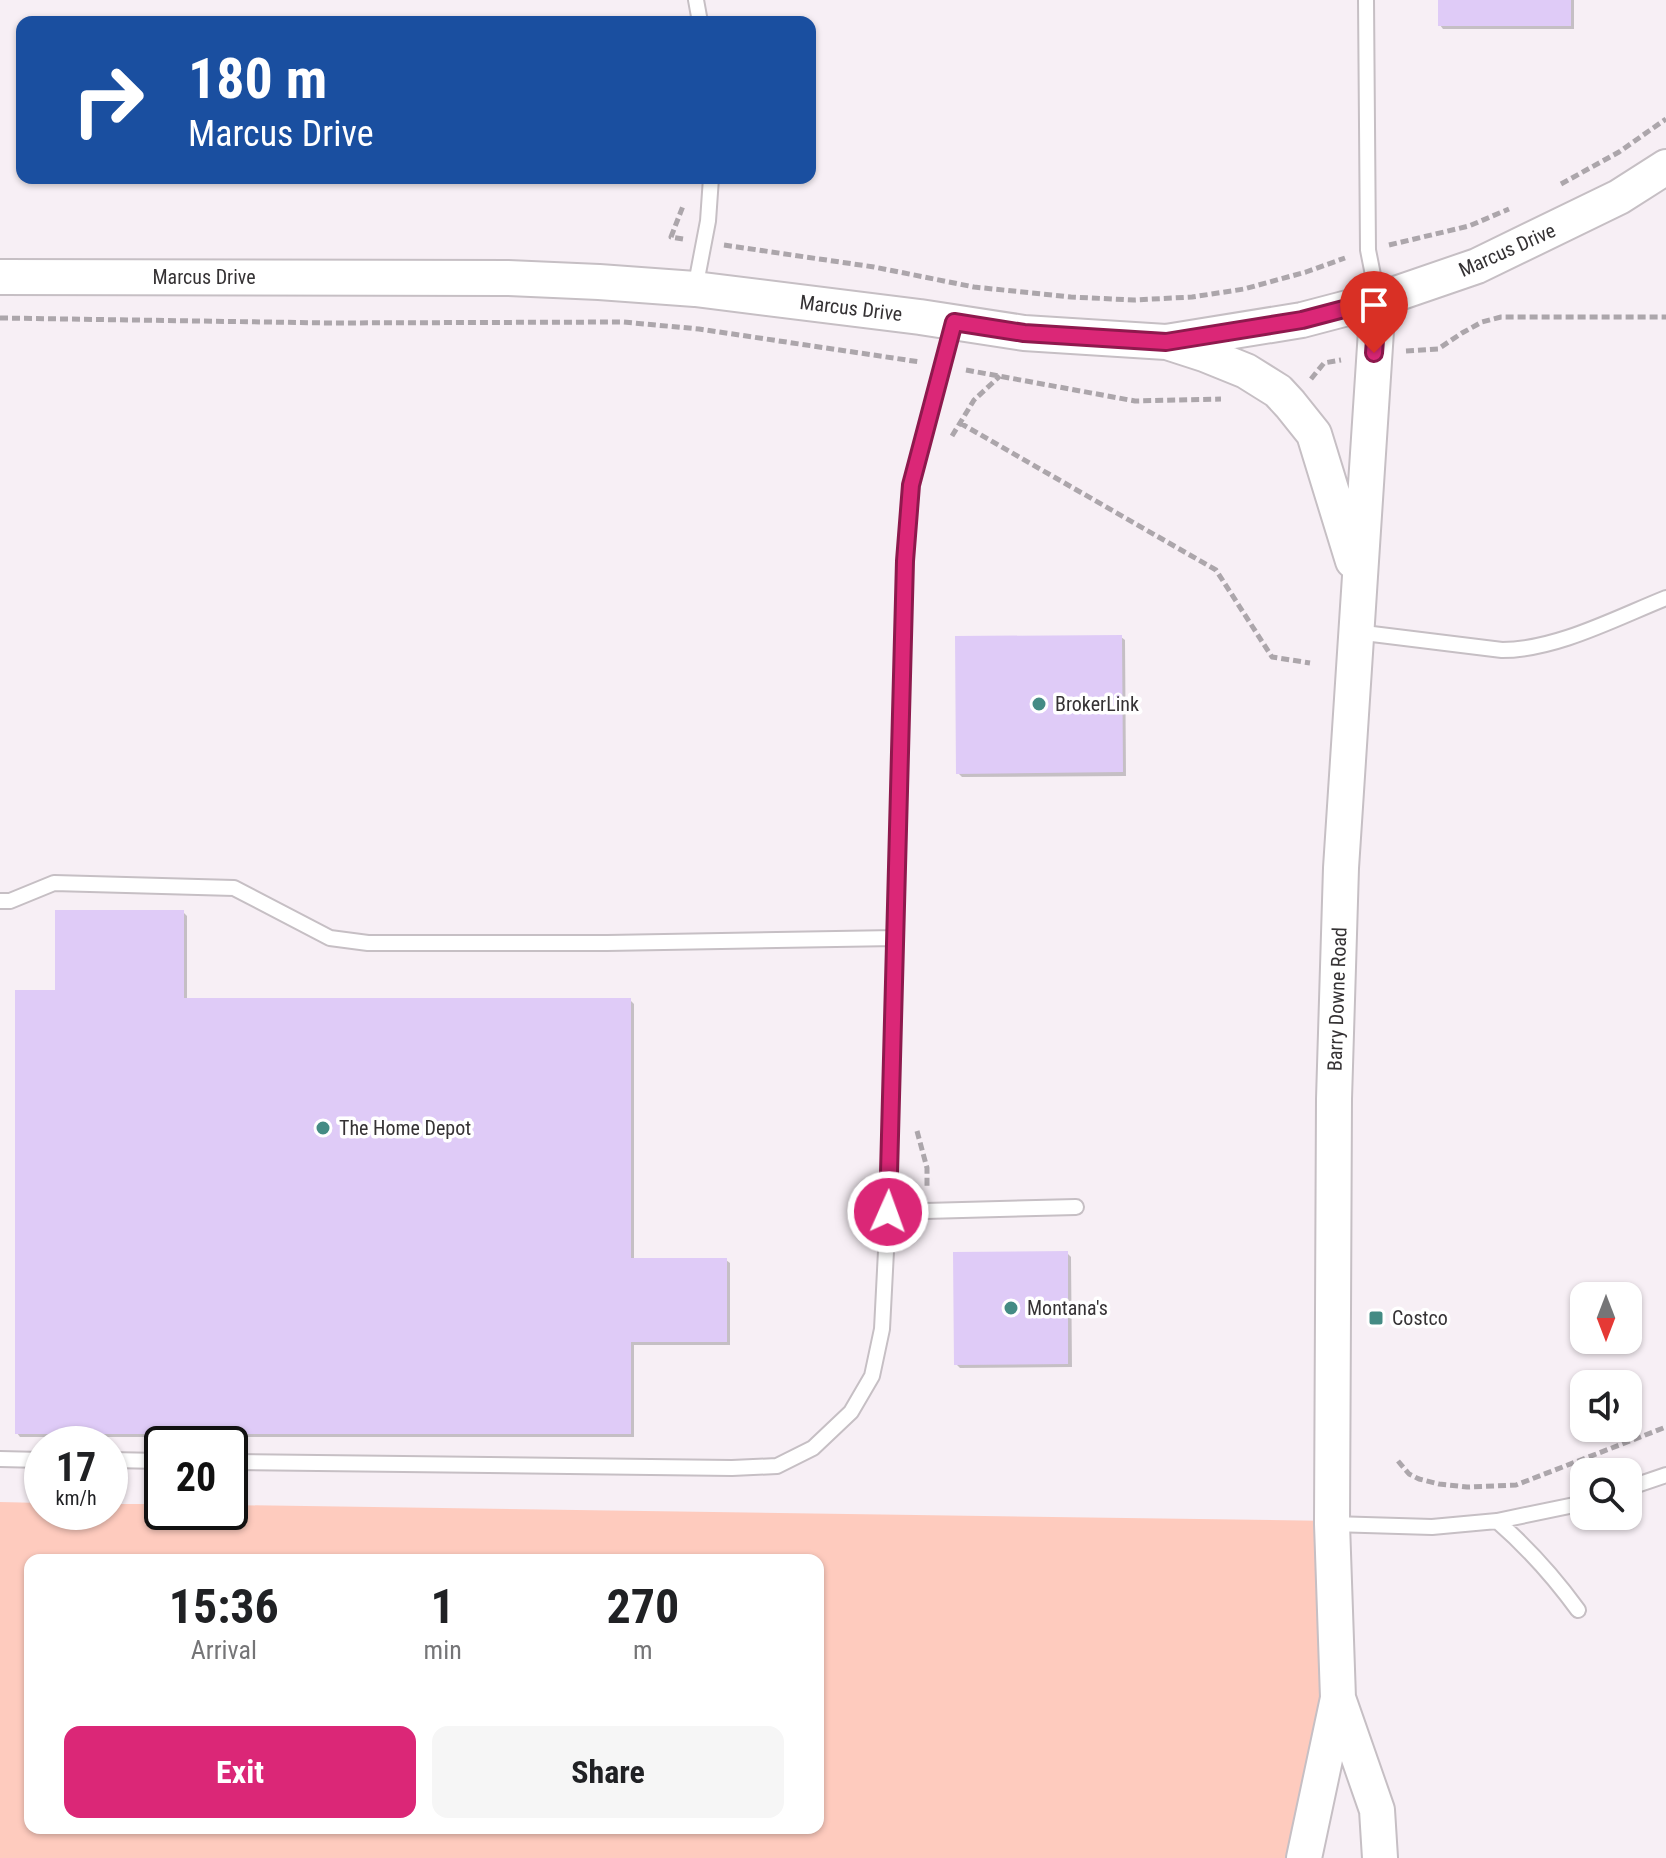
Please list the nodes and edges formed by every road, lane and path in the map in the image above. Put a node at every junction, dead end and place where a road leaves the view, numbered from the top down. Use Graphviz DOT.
graph roads {
  1 [pos="1366,0"];
  2 [pos="1666,119"];
  3 [pos="1666,167"];
  4 [pos="711,184"];
  5 [pos="1548,190"];
  6 [pos="685,203"];
  7 [pos="1510,209"];
  8 [pos="704,242"];
  9 [pos="1368,250"];
  10 [pos="0,277"];
  11 [pos="695,289"];
  12 [pos="1378,300"];
  13 [pos="954,322"];
  14 [pos="1166,342"];
  15 [pos="1001,376"];
  16 [pos="960,423"];
  17 [pos="949,444"];
  18 [pos="1359,584"];
  19 [pos="1666,598"];
  20 [pos="1356,632"];
  21 [pos="1310,663"];
  22 [pos="0,901"];
  23 [pos="895,938"];
  24 [pos="916,1131"];
  25 [pos="1076,1207"];
  26 [pos="888,1212"];
  27 [pos="927,1212"];
  28 [pos="1666,1427"];
  29 [pos="0,1459"];
  30 [pos="24,1460"];
  31 [pos="1398,1461"];
  32 [pos="248,1462"];
  33 [pos="1666,1475"];
  34 [pos="1642,1483"];
  35 [pos="1570,1506"];
  36 [pos="1497,1521"];
  37 [pos="1332,1524"];
  38 [pos="1578,1610"];
  39 [pos="1338,1698"];
  40 [pos="1304,1858"];
  41 [pos="1380,1858"];
  1 -- 9 [label="lane"];
  2 -- 5 [label="path"];
  3 -- 12 [label="street, Marcus Drive"];
  4 -- 8 [label="lane"];
  6 -- 8 [label="path"];
  7 -- 9 [label="path"];
  8 -- 9 [label="path"];
  8 -- 11 [label="lane"];
  9 -- 12 [label="lane"];
  10 -- 11 [label="street, Marcus Drive"];
  11 -- 13 [label="street, Marcus Drive"];
  12 -- 14 [label="street, Marcus Drive"];
  12 -- 18 [label="street, Barry Downe Road"];
  13 -- 14 [label="street, Marcus Drive"];
  13 -- 23 [label="lane"];
  14 -- 18 [label="street"];
  15 -- 16 [label="path"];
  16 -- 17 [label="path"];
  16 -- 21 [label="path"];
  18 -- 20 [label="street, Barry Downe Road"];
  19 -- 20 [label="lane"];
  20 -- 37 [label="street, Barry Downe Road"];
  22 -- 23 [label="lane"];
  23 -- 26 [label="lane"];
  24 -- 27 [label="path"];
  25 -- 27 [label="lane"];
  26 -- 27 [label="lane"];
  26 -- 32 [label="lane"];
  28 -- 31 [label="path"];
  29 -- 30 [label="lane"];
  33 -- 34 [label="lane"];
  35 -- 36 [label="lane"];
  36 -- 37 [label="lane"];
  36 -- 38 [label="lane"];
  37 -- 39 [label="street, Barry Downe Road"];
  39 -- 40 [label="street, Barry Downe Road"];
  39 -- 41 [label="street, Barry Downe Road"];
}
